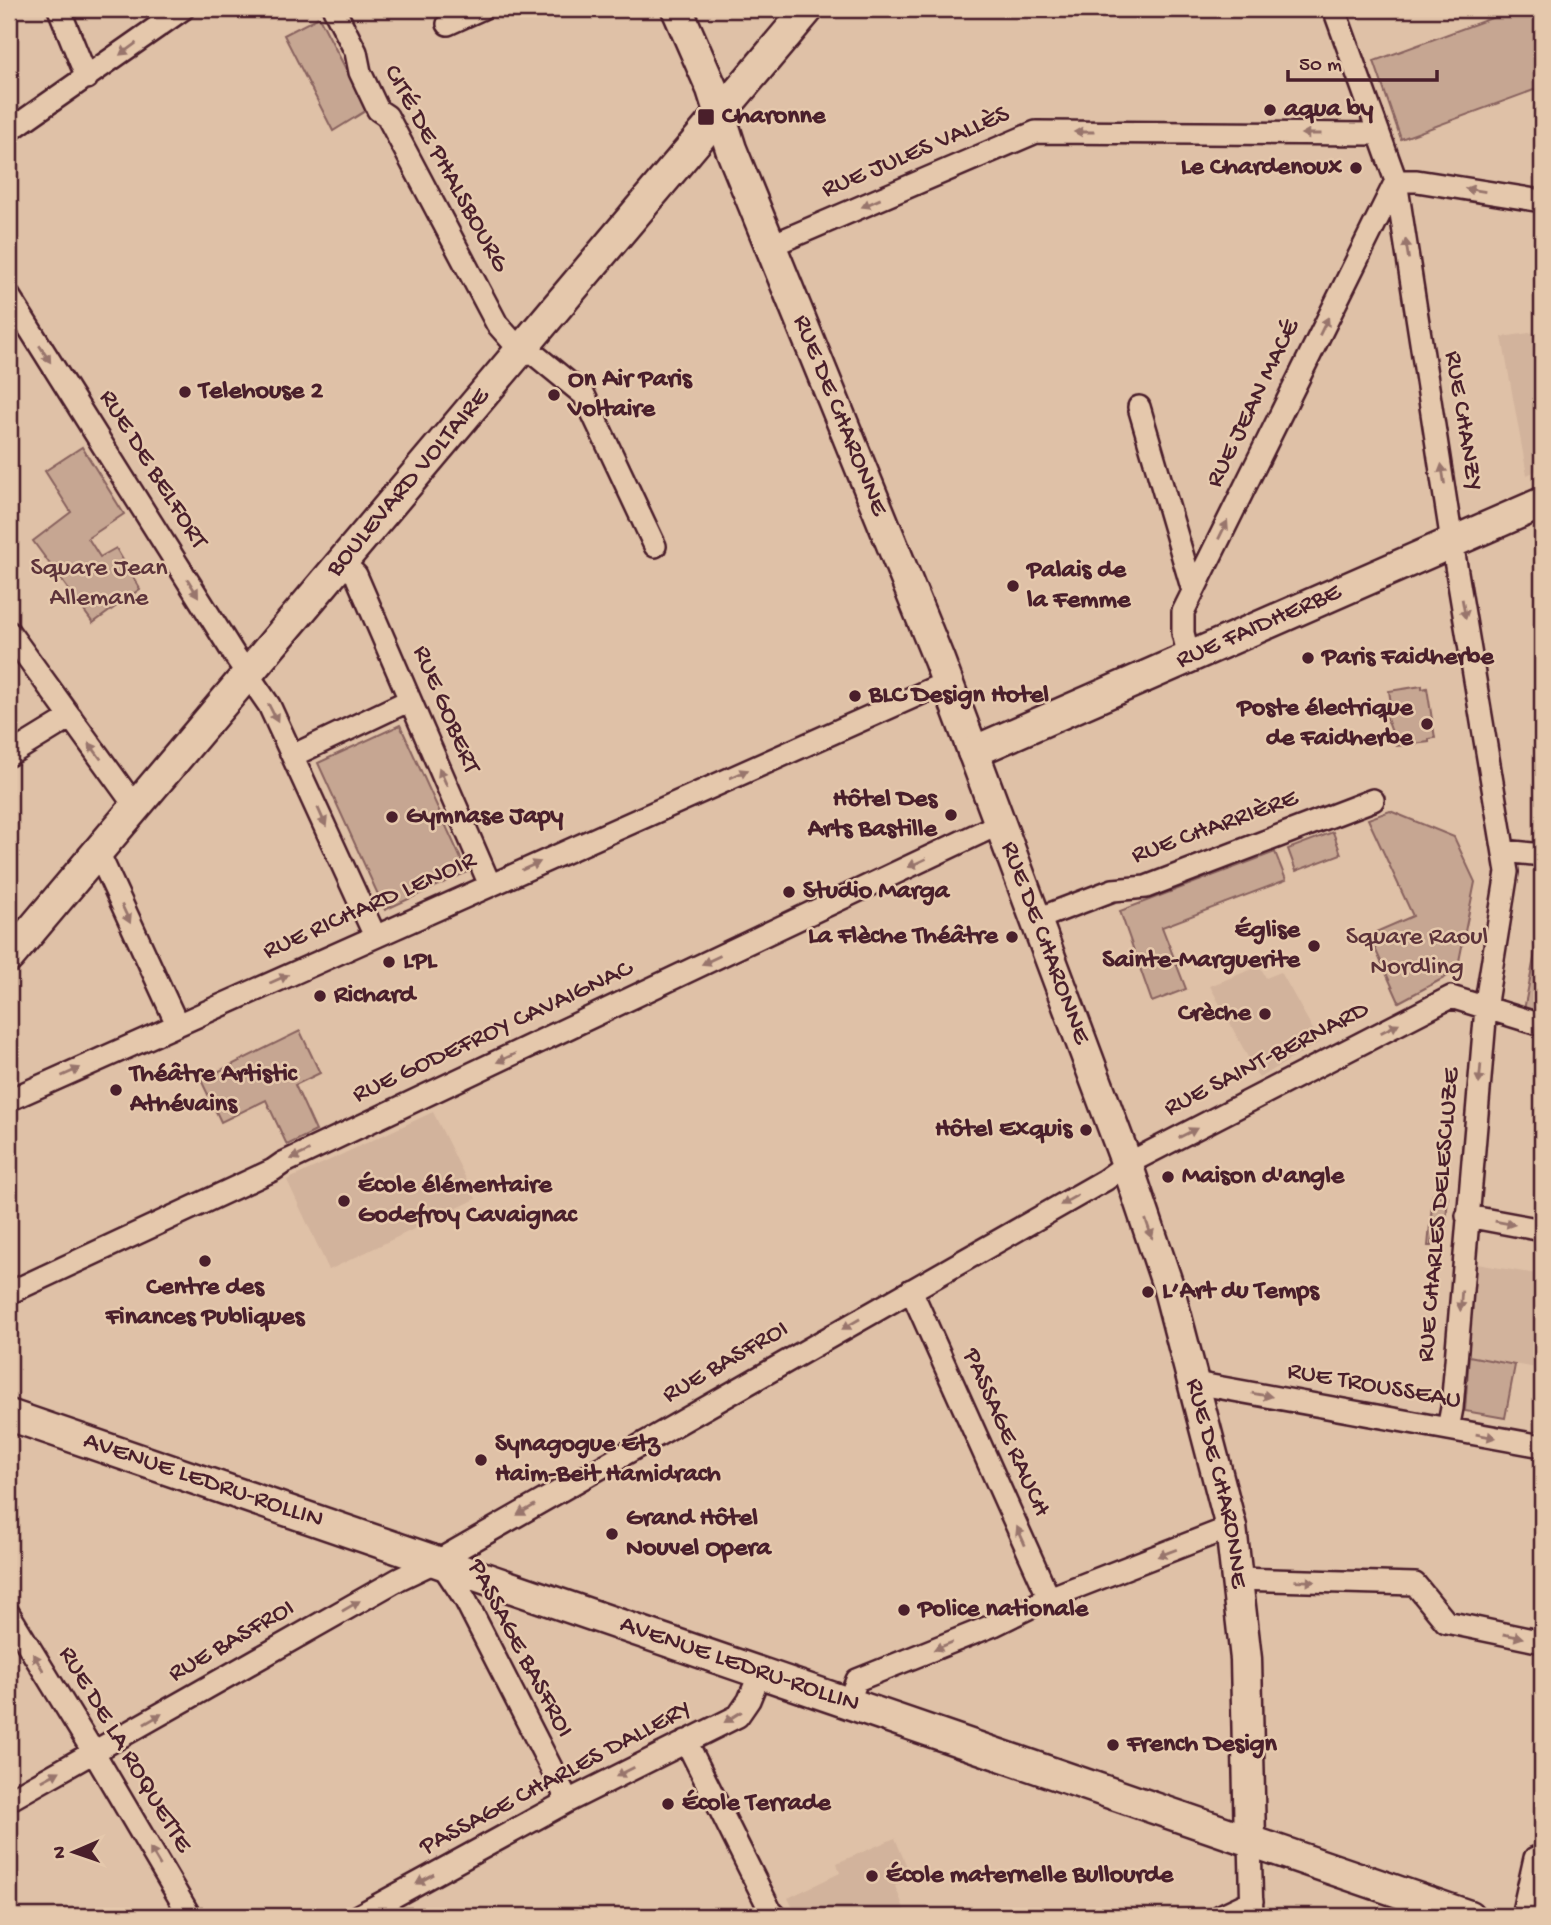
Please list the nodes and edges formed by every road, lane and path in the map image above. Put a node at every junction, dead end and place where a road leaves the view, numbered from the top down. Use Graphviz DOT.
graph roads {
  1 [pos="59,9"];
  2 [pos="183,9"];
  3 [pos="334,9"];
  4 [pos="481,9"];
  5 [pos="677,9"];
  6 [pos="808,9"];
  7 [pos="1334,9"];
  8 [pos="448,24"];
  9 [pos="87,78"];
  10 [pos="719,113"];
  11 [pos="9,131"];
  12 [pos="1379,134"];
  13 [pos="1396,181"];
  14 [pos="1542,201"];
  15 [pos="772,245"];
  16 [pos="9,296"];
  17 [pos="522,347"];
  18 [pos="1139,407"];
  19 [pos="1542,503"];
  20 [pos="1452,542"];
  21 [pos="655,546"];
  22 [pos="342,562"];
  23 [pos="1193,591"];
  24 [pos="9,632"];
  25 [pos="1189,657"];
  26 [pos="248,673"];
  27 [pos="947,682"];
  28 [pos="410,700"];
  29 [pos="71,717"];
  30 [pos="973,752"];
  31 [pos="9,755"];
  32 [pos="294,755"];
  33 [pos="1373,800"];
  34 [pos="135,806"];
  35 [pos="1000,823"];
  36 [pos="1504,851"];
  37 [pos="98,852"];
  38 [pos="1542,855"];
  39 [pos="490,885"];
  40 [pos="1037,919"];
  41 [pos="376,936"];
  42 [pos="9,957"];
  43 [pos="1487,1006"];
  44 [pos="177,1024"];
  45 [pos="1542,1025"];
  46 [pos="9,1100"];
  47 [pos="1127,1164"];
  48 [pos="1467,1216"];
  49 [pos="1542,1230"];
  50 [pos="911,1290"];
  51 [pos="9,1293"];
  52 [pos="1195,1382"];
  53 [pos="9,1415"];
  54 [pos="1448,1429"];
  55 [pos="1542,1446"];
  56 [pos="1231,1527"];
  57 [pos="439,1560"];
  58 [pos="1236,1580"];
  59 [pos="1049,1598"];
  60 [pos="9,1614"];
  61 [pos="1542,1642"];
  62 [pos="760,1673"];
  63 [pos="848,1703"];
  64 [pos="686,1741"];
  65 [pos="94,1753"];
  66 [pos="9,1800"];
  67 [pos="568,1801"];
  68 [pos="1250,1841"];
  69 [pos="1542,1859"];
  70 [pos="1252,1909"];
  71 [pos="773,1913"];
  72 [pos="190,1916"];
  73 [pos="358,1916"];
  74 [pos="1220,1916"];
  75 [pos="1469,1916"];
  76 [pos="1522,1916"];
  1 -- 9 [label="street"];
  2 -- 9 [label="street, one-way"];
  3 -- 17 [label="street, CITÉ DE PHALSBOURG"];
  4 -- 8 [label="street"];
  5 -- 10 [label="main road, RUE DE CHARONNE"];
  6 -- 10 [label="main road, BOULEVARD VOLTAIRE"];
  7 -- 12 [label="street, RUE CHANZY"];
  9 -- 11 [label="street"];
  10 -- 15 [label="main road, RUE DE CHARONNE"];
  10 -- 17 [label="main road, BOULEVARD VOLTAIRE"];
  12 -- 13 [label="street, RUE CHANZY"];
  12 -- 15 [label="street, RUE JULES VALLÈS, one-way"];
  14 -- 13 [label="street, one-way"];
  20 -- 13 [label="street, RUE CHANZY, one-way"];
  23 -- 13 [label="street, RUE JEAN MACÉ, one-way"];
  15 -- 27 [label="main road, RUE DE CHARONNE"];
  16 -- 26 [label="street, RUE DE BELFORT, one-way"];
  17 -- 21 [label="street, CITÉ DE PHALSBOURG"];
  17 -- 22 [label="main road, BOULEVARD VOLTAIRE"];
  18 -- 23 [label="street"];
  19 -- 20 [label="main road, RUE FAIDHERBE"];
  20 -- 25 [label="main road, RUE FAIDHERBE"];
  20 -- 36 [label="street, RUE CHANZY, one-way"];
  22 -- 26 [label="main road, BOULEVARD VOLTAIRE"];
  22 -- 28 [label="street, RUE GOBERT"];
  23 -- 25 [label="street, RUE JEAN MACÉ"];
  24 -- 29 [label="street"];
  25 -- 30 [label="main road, RUE FAIDHERBE"];
  26 -- 32 [label="street, RUE DE BELFORT, one-way"];
  26 -- 34 [label="main road, BOULEVARD VOLTAIRE"];
  27 -- 30 [label="main road, RUE DE CHARONNE"];
  39 -- 27 [label="street, RUE RICHARD LENOIR, one-way"];
  28 -- 32 [label="street"];
  39 -- 28 [label="street, RUE GOBERT, one-way"];
  29 -- 31 [label="street"];
  34 -- 29 [label="street, one-way"];
  30 -- 35 [label="main road, RUE DE CHARONNE"];
  32 -- 41 [label="street, RUE DE BELFORT, one-way"];
  33 -- 40 [label="street, RUE CHARRIÈRE"];
  34 -- 37 [label="main road, BOULEVARD VOLTAIRE"];
  35 -- 40 [label="main road, RUE DE CHARONNE"];
  35 -- 51 [label="street, RUE GODEFROY CAVAIGNAC, one-way"];
  36 -- 38 [label="street"];
  36 -- 43 [label="street"];
  37 -- 42 [label="main road, BOULEVARD VOLTAIRE"];
  37 -- 44 [label="street, one-way"];
  39 -- 41 [label="street, RUE RICHARD LENOIR"];
  40 -- 47 [label="main road, RUE DE CHARONNE"];
  44 -- 41 [label="street, RUE RICHARD LENOIR, one-way"];
  43 -- 45 [label="street, RUE SAINT-BERNARD"];
  47 -- 43 [label="street, RUE SAINT-BERNARD, one-way"];
  43 -- 48 [label="street, RUE CHARLES DELESCLUZE, one-way"];
  46 -- 44 [label="street, RUE RICHARD LENOIR, one-way"];
  47 -- 50 [label="street, RUE BASFROI, one-way"];
  47 -- 52 [label="main road, RUE DE CHARONNE, one-way"];
  48 -- 49 [label="street, one-way"];
  48 -- 54 [label="street, RUE CHARLES DELESCLUZE, one-way"];
  50 -- 57 [label="street, RUE BASFROI, one-way"];
  59 -- 50 [label="street, PASSAGE RAUCH, one-way"];
  52 -- 54 [label="street, RUE TROUSSEAU, one-way"];
  52 -- 56 [label="main road, RUE DE CHARONNE"];
  53 -- 57 [label="main road, AVENUE LEDRU-ROLLIN"];
  54 -- 55 [label="street, RUE TROUSSEAU, one-way"];
  56 -- 58 [label="main road, RUE DE CHARONNE"];
  56 -- 59 [label="street, one-way"];
  57 -- 62 [label="main road, AVENUE LEDRU-ROLLIN"];
  65 -- 57 [label="street, RUE BASFROI, one-way"];
  57 -- 67 [label="street, PASSAGE BASFROI"];
  58 -- 61 [label="street, one-way"];
  58 -- 68 [label="main road, RUE DE CHARONNE"];
  59 -- 63 [label="street, one-way"];
  65 -- 60 [label="street, RUE DE LA ROQUETTE, one-way"];
  62 -- 63 [label="main road, AVENUE LEDRU-ROLLIN"];
  62 -- 64 [label="street, PASSAGE CHARLES DALLERY, one-way"];
  63 -- 68 [label="main road, AVENUE LEDRU-ROLLIN"];
  64 -- 67 [label="street, PASSAGE CHARLES DALLERY, one-way"];
  64 -- 71 [label="street"];
  66 -- 65 [label="street, RUE BASFROI, one-way"];
  72 -- 65 [label="street, RUE DE LA ROQUETTE, one-way"];
  67 -- 73 [label="street, PASSAGE CHARLES DALLERY, one-way"];
  68 -- 70 [label="street, RUE DE CHARONNE"];
  68 -- 75 [label="main road, AVENUE LEDRU-ROLLIN"];
  69 -- 76 [label="street"];
  70 -- 74 [label="street"];
}
